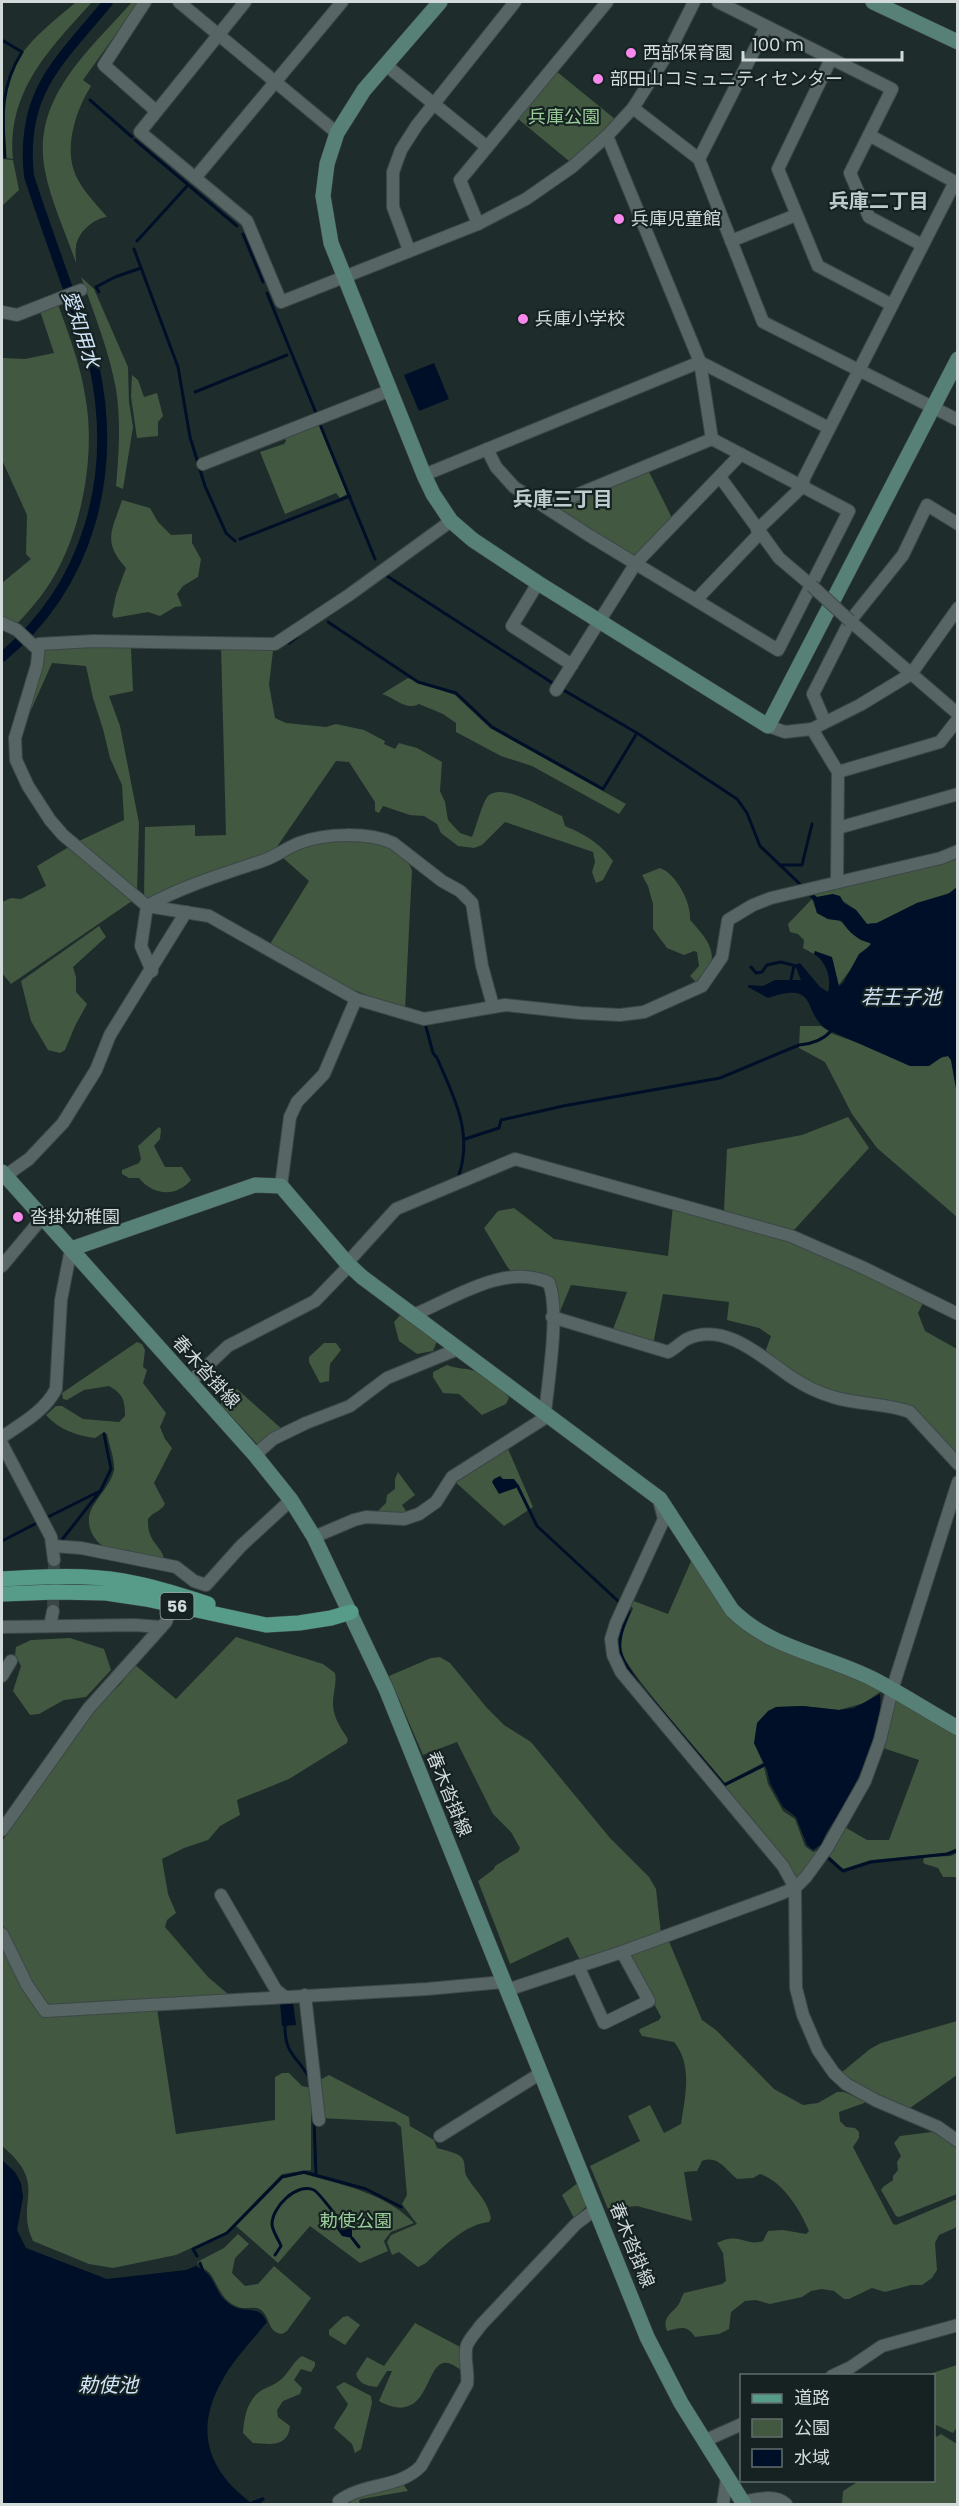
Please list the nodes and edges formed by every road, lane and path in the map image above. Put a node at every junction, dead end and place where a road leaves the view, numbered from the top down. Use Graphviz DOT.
graph roads {
  1 [pos="145,2"];
  2 [pos="179,2"];
  3 [pos="245,2"];
  4 [pos="342,2"];
  5 [pos="440,2"];
  6 [pos="515,2"];
  7 [pos="607,2"];
  8 [pos="694,2"];
  9 [pos="718,2"];
  10 [pos="884,4"];
  11 [pos="766,27"];
  12 [pos="218,34"];
  13 [pos="957,42"];
  14 [pos="831,59"];
  15 [pos="387,66"];
  16 [pos="276,82"];
  17 [pos="434,105"];
  18 [pos="633,108"];
  19 [pos="156,111"];
  20 [pos="337,133"];
  21 [pos="869,135"];
  22 [pos="608,136"];
  23 [pos="487,147"];
  24 [pos="699,159"];
  25 [pos="195,178"];
  26 [pos="796,215"];
  27 [pos="478,224"];
  28 [pos="731,241"];
  29 [pos="922,244"];
  30 [pos="409,250"];
  31 [pos="344,276"];
  32 [pos="81,290"];
  33 [pos="892,305"];
  34 [pos="2,312"];
  35 [pos="957,359"];
  36 [pos="700,362"];
  37 [pos="859,371"];
  38 [pos="391,390"];
  39 [pos="933,408"];
  40 [pos="957,420"];
  41 [pos="829,428"];
  42 [pos="712,439"];
  43 [pos="487,449"];
  44 [pos="741,454"];
  45 [pos="203,464"];
  46 [pos="424,475"];
  47 [pos="720,477"];
  48 [pos="803,486"];
  49 [pos="547,507"];
  50 [pos="451,521"];
  51 [pos="957,524"];
  52 [pos="758,532"];
  53 [pos="636,563"];
  54 [pos="538,583"];
  55 [pos="812,586"];
  56 [pos="696,600"];
  57 [pos="957,608"];
  58 [pos="600,621"];
  59 [pos="850,621"];
  60 [pos="2,623"];
  61 [pos="35,647"];
  62 [pos="572,665"];
  63 [pos="911,674"];
  64 [pos="558,687"];
  65 [pos="957,716"];
  66 [pos="825,723"];
  67 [pos="768,726"];
  68 [pos="812,729"];
  69 [pos="838,772"];
  70 [pos="957,794"];
  71 [pos="838,828"];
  72 [pos="957,851"];
  73 [pos="837,880"];
  74 [pos="147,906"];
  75 [pos="186,912"];
  76 [pos="152,971"];
  77 [pos="356,999"];
  78 [pos="493,1006"];
  79 [pos="3,1174"];
  80 [pos="281,1186"];
  81 [pos="43,1217"];
  82 [pos="71,1249"];
  83 [pos="347,1263"];
  84 [pos="2,1266"];
  85 [pos="957,1314"];
  86 [pos="413,1315"];
  87 [pos="552,1317"];
  88 [pos="458,1350"];
  89 [pos="189,1383"];
  90 [pos="546,1415"];
  91 [pos="2,1437"];
  92 [pos="2,1444"];
  93 [pos="255,1455"];
  94 [pos="957,1464"];
  95 [pos="957,1482"];
  96 [pos="291,1500"];
  97 [pos="660,1500"];
  98 [pos="314,1537"];
  99 [pos="53,1546"];
  100 [pos="54,1560"];
  101 [pos="2,1578"];
  102 [pos="2,1594"];
  103 [pos="172,1605"];
  104 [pos="349,1608"];
  105 [pos="53,1611"];
  106 [pos="50,1626"];
  107 [pos="2,1627"];
  108 [pos="161,1627"];
  109 [pos="11,1661"];
  110 [pos="2,1676"];
  111 [pos="892,1690"];
  112 [pos="957,1728"];
  113 [pos="2,1830"];
  114 [pos="795,1888"];
  115 [pos="221,1895"];
  116 [pos="2,1934"];
  117 [pos="622,1952"];
  118 [pos="578,1966"];
  119 [pos="505,1986"];
  120 [pos="305,1995"];
  121 [pos="285,1997"];
  122 [pos="541,2073"];
  123 [pos="319,2120"];
  124 [pos="440,2136"];
  125 [pos="957,2141"];
  126 [pos="596,2209"];
  127 [pos="957,2325"];
  128 [pos="836,2374"];
  129 [pos="740,2424"];
  130 [pos="704,2441"];
  131 [pos="727,2478"];
  132 [pos="743,2503"];
  133 [pos="341,2505"];
  134 [pos="723,2505"];
  135 [pos="786,2505"];
  1 -- 19 [label="street"];
  2 -- 12 [label="street"];
  3 -- 12 [label="street"];
  4 -- 16 [label="street"];
  5 -- 15 [label="street"];
  6 -- 17 [label="street"];
  7 -- 23 [label="street"];
  8 -- 18 [label="street"];
  9 -- 11 [label="street"];
  10 -- 13 [label="street"];
  11 -- 14 [label="street"];
  11 -- 24 [label="street"];
  12 -- 16 [label="street"];
  12 -- 19 [label="street"];
  14 -- 21 [label="street"];
  14 -- 26 [label="street"];
  15 -- 17 [label="street"];
  15 -- 20 [label="street"];
  16 -- 20 [label="street"];
  16 -- 25 [label="street"];
  17 -- 23 [label="street"];
  17 -- 30 [label="street"];
  18 -- 22 [label="street"];
  18 -- 24 [label="street"];
  19 -- 25 [label="street"];
  20 -- 31 [label="street"];
  21 -- 29 [label="street"];
  21 -- 29 [label="street"];
  22 -- 27 [label="street"];
  22 -- 36 [label="street"];
  23 -- 27 [label="street"];
  24 -- 28 [label="street"];
  25 -- 31 [label="street"];
  26 -- 28 [label="street"];
  26 -- 33 [label="street"];
  27 -- 30 [label="street"];
  28 -- 37 [label="street"];
  29 -- 33 [label="street"];
  30 -- 31 [label="street"];
  31 -- 38 [label="street"];
  32 -- 34 [label="street"];
  33 -- 37 [label="street"];
  35 -- 39 [label="street"];
  36 -- 41 [label="street"];
  36 -- 42 [label="street"];
  36 -- 43 [label="street"];
  37 -- 39 [label="street"];
  37 -- 41 [label="street"];
  38 -- 45 [label="street"];
  38 -- 46 [label="street"];
  39 -- 40 [label="street"];
  39 -- 67 [label="street"];
  41 -- 48 [label="street"];
  42 -- 44 [label="street"];
  42 -- 49 [label="street"];
  43 -- 46 [label="street"];
  43 -- 49 [label="street"];
  44 -- 47 [label="street"];
  44 -- 48 [label="street"];
  46 -- 50 [label="street"];
  47 -- 52 [label="street"];
  47 -- 53 [label="street"];
  48 -- 52 [label="street"];
  48 -- 55 [label="street"];
  49 -- 53 [label="street"];
  50 -- 54 [label="street"];
  50 -- 74 [label="street"];
  51 -- 59 [label="street"];
  52 -- 55 [label="street"];
  52 -- 56 [label="street"];
  53 -- 56 [label="street"];
  53 -- 58 [label="street"];
  54 -- 58 [label="street"];
  54 -- 62 [label="street"];
  55 -- 56 [label="street"];
  55 -- 59 [label="street, bridge"];
  57 -- 63 [label="street"];
  58 -- 62 [label="street"];
  58 -- 67 [label="street"];
  59 -- 63 [label="street"];
  59 -- 66 [label="street"];
  60 -- 61 [label="street"];
  62 -- 64 [label="street"];
  63 -- 65 [label="street"];
  63 -- 66 [label="street"];
  65 -- 69 [label="street"];
  66 -- 68 [label="street"];
  67 -- 68 [label="street"];
  68 -- 69 [label="street"];
  69 -- 71 [label="street"];
  70 -- 71 [label="street"];
  71 -- 73 [label="street"];
  72 -- 73 [label="street"];
  73 -- 78 [label="street"];
  74 -- 75 [label="street"];
  74 -- 76 [label="street"];
  74 -- 78 [label="street"];
  75 -- 76 [label="street"];
  75 -- 77 [label="street"];
  76 -- 79 [label="street"];
  77 -- 78 [label="street"];
  77 -- 80 [label="street"];
  79 -- 81 [label="street, 春木沓掛線"];
  80 -- 82 [label="street"];
  80 -- 83 [label="street"];
  81 -- 82 [label="street, 春木沓掛線"];
  81 -- 84 [label="street"];
  82 -- 89 [label="street, 春木沓掛線"];
  82 -- 91 [label="street"];
  83 -- 85 [label="street"];
  83 -- 86 [label="street"];
  83 -- 89 [label="street"];
  86 -- 87 [label="street"];
  86 -- 88 [label="street"];
  87 -- 90 [label="street"];
  87 -- 94 [label="street"];
  88 -- 90 [label="street"];
  88 -- 93 [label="street"];
  89 -- 93 [label="street, 春木沓掛線"];
  90 -- 97 [label="street"];
  90 -- 98 [label="street"];
  92 -- 99 [label="street"];
  93 -- 96 [label="street, 春木沓掛線"];
  95 -- 111 [label="street"];
  96 -- 98 [label="street, 春木沓掛線"];
  96 -- 99 [label="street"];
  97 -- 111 [label="street"];
  97 -- 114 [label="street"];
  98 -- 104 [label="street, 春木沓掛線"];
  99 -- 100 [label="street"];
  101 -- 104 [label="main road, 56"];
  102 -- 103 [label="main road, 56"];
  103 -- 104 [label="main road, 56"];
  103 -- 108 [label="street"];
  104 -- 119 [label="street, 春木沓掛線"];
  105 -- 106 [label="street"];
  106 -- 107 [label="street"];
  106 -- 108 [label="street"];
  108 -- 113 [label="street"];
  109 -- 110 [label="street"];
  111 -- 112 [label="street"];
  111 -- 114 [label="street"];
  114 -- 117 [label="street"];
  114 -- 125 [label="street"];
  115 -- 121 [label="street"];
  116 -- 121 [label="street"];
  117 -- 118 [label="street"];
  117 -- 118 [label="street"];
  118 -- 119 [label="street"];
  119 -- 120 [label="street"];
  119 -- 122 [label="street, 春木沓掛線"];
  120 -- 121 [label="street"];
  120 -- 123 [label="street"];
  122 -- 124 [label="street"];
  122 -- 126 [label="street, 春木沓掛線"];
  126 -- 130 [label="street, 春木沓掛線"];
  126 -- 133 [label="street"];
  127 -- 128 [label="street"];
  129 -- 130 [label="street"];
  130 -- 131 [label="street, 春木沓掛線"];
  131 -- 132 [label="street, 春木沓掛線"];
  131 -- 134 [label="street"];
  132 -- 135 [label="street"];
}
